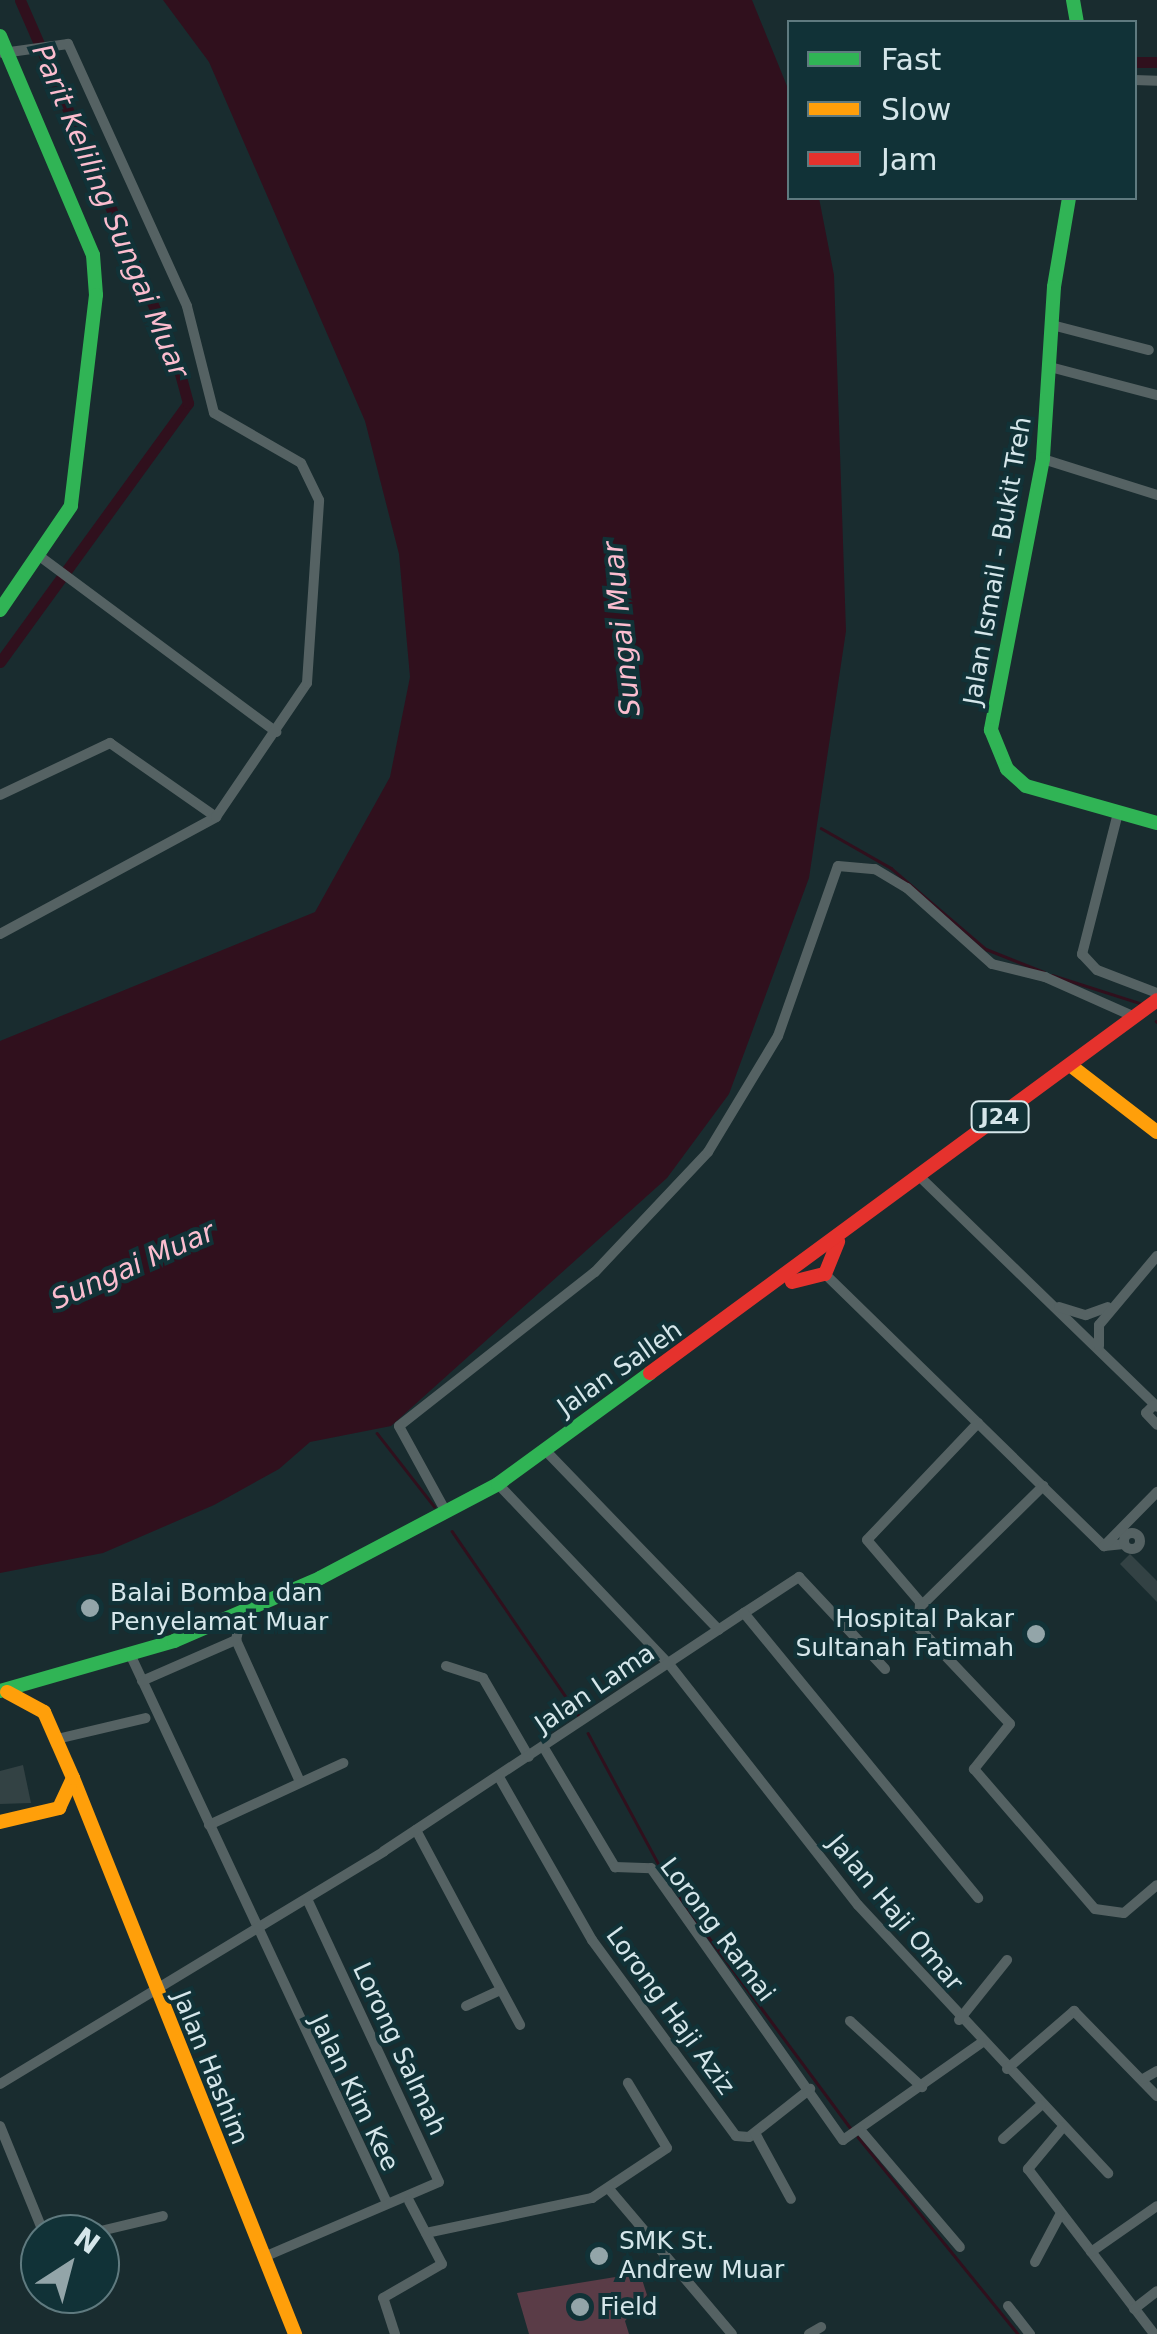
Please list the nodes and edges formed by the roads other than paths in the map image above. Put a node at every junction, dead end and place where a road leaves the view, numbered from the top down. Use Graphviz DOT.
graph roads {
  1 [pos="0,36"];
  2 [pos="3,53"];
  3 [pos="1070,200"];
  4 [pos="1052,325"];
  5 [pos="1149,350"];
  6 [pos="1050,367"];
  7 [pos="1157,396"];
  8 [pos="1044,459"];
  9 [pos="1157,495"];
  10 [pos="38,555"];
  11 [pos="0,610"];
  12 [pos="276,732"];
  13 [pos="0,795"];
  14 [pos="1118,813"];
  15 [pos="216,818"];
  16 [pos="1157,823"];
  17 [pos="0,934"];
  18 [pos="1157,997"];
  19 [pos="1135,1017"];
  20 [pos="1070,1065"];
  21 [pos="1157,1132"];
  22 [pos="920,1177"];
  23 [pos="843,1234"];
  24 [pos="1157,1256"];
  25 [pos="826,1274"];
  26 [pos="769,1290"];
  27 [pos="1049,1301"];
  28 [pos="1113,1304"];
  29 [pos="1103,1355"];
  30 [pos="1152,1408"];
  31 [pos="978,1423"];
  32 [pos="1157,1425"];
  33 [pos="545,1450"];
  34 [pos="498,1484"];
  35 [pos="1043,1486"];
  36 [pos="1157,1492"];
  37 [pos="446,1512"];
  38 [pos="920,1606"];
  39 [pos="242,1612"];
  40 [pos="744,1613"];
  41 [pos="719,1630"];
  42 [pos="236,1640"];
  43 [pos="130,1654"];
  44 [pos="668,1664"];
  45 [pos="446,1666"];
  46 [pos="885,1669"];
  47 [pos="54,1677"];
  48 [pos="142,1681"];
  49 [pos="0,1691"];
  50 [pos="44,1712"];
  51 [pos="146,1718"];
  52 [pos="57,1739"];
  53 [pos="544,1748"];
  54 [pos="529,1757"];
  55 [pos="343,1763"];
  56 [pos="499,1777"];
  57 [pos="73,1778"];
  58 [pos="300,1782"];
  59 [pos="51,1812"];
  60 [pos="88,1816"];
  61 [pos="0,1822"];
  62 [pos="209,1826"];
  63 [pos="416,1830"];
  64 [pos="1157,1884"];
  65 [pos="978,1898"];
  66 [pos="308,1899"];
  67 [pos="254,1933"];
  68 [pos="1007,1960"];
  69 [pos="501,1990"];
  70 [pos="155,1991"];
  71 [pos="466,2006"];
  72 [pos="850,2020"];
  73 [pos="960,2020"];
  74 [pos="520,2024"];
  75 [pos="982,2043"];
  76 [pos="1007,2069"];
  77 [pos="1157,2071"];
  78 [pos="1142,2079"];
  79 [pos="628,2083"];
  80 [pos="0,2084"];
  81 [pos="922,2087"];
  82 [pos="810,2089"];
  83 [pos="1157,2096"];
  84 [pos="1042,2105"];
  85 [pos="0,2126"];
  86 [pos="1064,2127"];
  87 [pos="754,2133"];
  88 [pos="858,2136"];
  89 [pos="1004,2139"];
  90 [pos="1108,2173"];
  91 [pos="610,2189"];
  92 [pos="791,2199"];
  93 [pos="409,2200"];
  94 [pos="387,2203"];
  95 [pos="1151,2209"];
  96 [pos="36,2214"];
  97 [pos="1061,2214"];
  98 [pos="163,2216"];
  99 [pos="120,2226"];
  100 [pos="426,2234"];
  101 [pos="960,2248"];
  102 [pos="1091,2252"];
  103 [pos="264,2257"];
  104 [pos="1034,2262"];
  105 [pos="1157,2290"];
  106 [pos="1008,2306"];
  107 [pos="1134,2308"];
  108 [pos="821,2327"];
  109 [pos="295,2334"];
  110 [pos="395,2334"];
  111 [pos="732,2334"];
  112 [pos="808,2334"];
  113 [pos="1030,2334"];
  114 [pos="1154,2334"];
  1 -- 2 [label="street"];
  2 -- 10 [label="street"];
  2 -- 12 [label="street"];
  3 -- 4 [label="street, Jalan Ismail - Bukit Treh"];
  4 -- 5 [label="street"];
  4 -- 6 [label="street, Jalan Ismail - Bukit Treh"];
  6 -- 7 [label="street"];
  6 -- 8 [label="street, Jalan Ismail - Bukit Treh"];
  8 -- 9 [label="street"];
  8 -- 14 [label="street, Jalan Ismail - Bukit Treh"];
  10 -- 11 [label="street"];
  10 -- 12 [label="street"];
  12 -- 15 [label="street"];
  13 -- 15 [label="street"];
  14 -- 16 [label="street, Jalan Ismail - Bukit Treh"];
  14 -- 18 [label="street"];
  15 -- 17 [label="street"];
  18 -- 19 [label="street, Jalan Salleh / J24"];
  19 -- 20 [label="street, Jalan Salleh / J24"];
  19 -- 37 [label="street"];
  20 -- 21 [label="street"];
  20 -- 22 [label="street, Jalan Salleh / J24"];
  22 -- 23 [label="street, Jalan Salleh / J24"];
  22 -- 27 [label="street"];
  23 -- 25 [label="street"];
  23 -- 26 [label="street, Jalan Salleh / J24"];
  24 -- 28 [label="street"];
  25 -- 26 [label="street"];
  25 -- 31 [label="street"];
  26 -- 33 [label="street, Jalan Salleh / J24"];
  27 -- 28 [label="street"];
  27 -- 29 [label="street"];
  28 -- 29 [label="street"];
  29 -- 30 [label="street"];
  30 -- 32 [label="street"];
  31 -- 35 [label="street"];
  31 -- 38 [label="street"];
  33 -- 34 [label="street, Jalan Salleh / J24"];
  33 -- 41 [label="street"];
  34 -- 37 [label="street, Jalan Salleh / J24"];
  34 -- 44 [label="street, Jalan Haji Omar"];
  35 -- 36 [label="street"];
  35 -- 38 [label="street"];
  37 -- 39 [label="street, Jalan Salleh / J24"];
  38 -- 64 [label="street"];
  39 -- 42 [label="street"];
  39 -- 43 [label="street, Jalan Salleh / J24"];
  40 -- 41 [label="street, Jalan Lama"];
  40 -- 46 [label="street, Jalan Lama"];
  40 -- 65 [label="street"];
  41 -- 44 [label="street, Jalan Lama"];
  42 -- 48 [label="street"];
  42 -- 58 [label="street"];
  43 -- 47 [label="street, Jalan Salleh / J24"];
  43 -- 48 [label="street, Jalan Kim Kee"];
  44 -- 53 [label="street, Jalan Lama"];
  44 -- 73 [label="street, Jalan Haji Omar"];
  45 -- 54 [label="street"];
  47 -- 49 [label="street, Jalan Salleh"];
  47 -- 50 [label="street"];
  48 -- 62 [label="street, Jalan Kim Kee"];
  49 -- 50 [label="street"];
  50 -- 52 [label="street, Jalan Hashim"];
  51 -- 52 [label="street"];
  52 -- 57 [label="street, Jalan Hashim"];
  53 -- 54 [label="street, Jalan Lama"];
  53 -- 82 [label="street, Lorong Ramai"];
  54 -- 56 [label="street, Jalan Lama"];
  55 -- 58 [label="street"];
  56 -- 63 [label="street, Jalan Lama"];
  56 -- 87 [label="street, Lorong Haji Aziz"];
  57 -- 59 [label="street"];
  57 -- 60 [label="street, Jalan Hashim"];
  58 -- 62 [label="street"];
  59 -- 60 [label="street"];
  59 -- 61 [label="street"];
  60 -- 70 [label="street, Jalan Hashim"];
  62 -- 67 [label="street, Jalan Kim Kee"];
  63 -- 66 [label="street, Jalan Lama"];
  63 -- 69 [label="street"];
  66 -- 67 [label="street, Jalan Lama"];
  66 -- 93 [label="street, Lorong Salmah"];
  67 -- 70 [label="street, Jalan Lama"];
  67 -- 94 [label="street, Jalan Kim Kee"];
  68 -- 73 [label="street"];
  69 -- 71 [label="street"];
  69 -- 74 [label="street"];
  70 -- 80 [label="street, Jalan Lama"];
  70 -- 103 [label="street, Jalan Hashim"];
  72 -- 81 [label="street"];
  73 -- 75 [label="street, Jalan Haji Omar"];
  75 -- 76 [label="street, Jalan Haji Omar"];
  75 -- 81 [label="street"];
  76 -- 78 [label="street"];
  76 -- 84 [label="street, Jalan Haji Omar"];
  77 -- 78 [label="street"];
  78 -- 83 [label="street"];
  79 -- 91 [label="street"];
  81 -- 88 [label="street"];
  82 -- 87 [label="street"];
  82 -- 88 [label="street, Lorong Ramai"];
  84 -- 86 [label="street, Jalan Haji Omar"];
  84 -- 89 [label="street"];
  85 -- 96 [label="street"];
  86 -- 90 [label="street, Jalan Haji Omar"];
  86 -- 97 [label="street"];
  87 -- 92 [label="street"];
  88 -- 101 [label="street, Lorong Ramai"];
  91 -- 100 [label="street"];
  91 -- 111 [label="street"];
  93 -- 94 [label="street"];
  93 -- 100 [label="street"];
  94 -- 103 [label="street, Jalan Kim Kee"];
  95 -- 102 [label="street"];
  97 -- 102 [label="street"];
  97 -- 104 [label="street"];
  98 -- 99 [label="street"];
  100 -- 110 [label="street"];
  102 -- 107 [label="street"];
  103 -- 109 [label="street, Jalan Hashim"];
  105 -- 107 [label="street"];
  106 -- 113 [label="street"];
  107 -- 114 [label="street"];
  108 -- 112 [label="street"];
}
